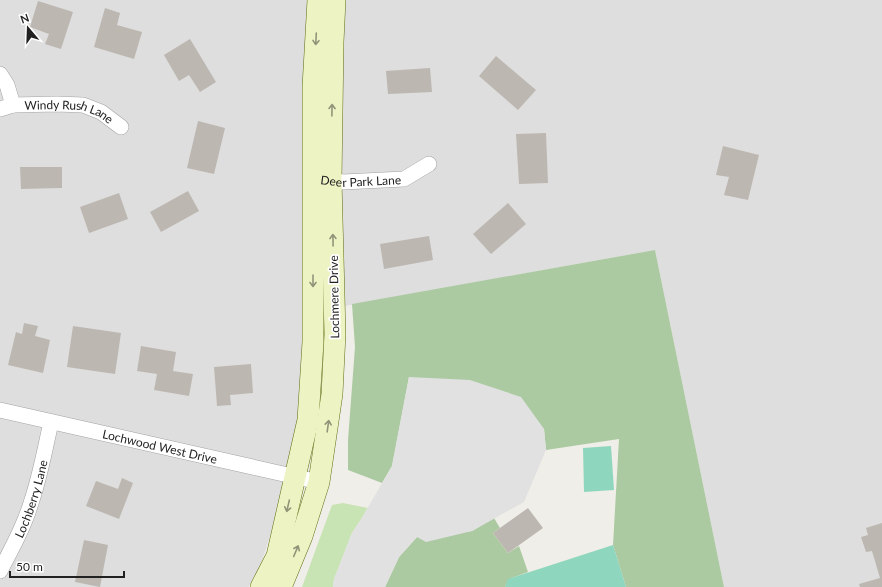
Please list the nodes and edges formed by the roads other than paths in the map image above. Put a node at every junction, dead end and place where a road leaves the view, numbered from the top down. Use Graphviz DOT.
graph roads {
  1 [pos="318,0"];
  2 [pos="335,0"];
  3 [pos="0,74"];
  4 [pos="7,107"];
  5 [pos="121,127"];
  6 [pos="429,164"];
  7 [pos="322,179"];
  8 [pos="0,410"];
  9 [pos="51,422"];
  10 [pos="295,477"];
  11 [pos="319,482"];
  12 [pos="0,571"];
  13 [pos="261,587"];
  14 [pos="281,587"];
  1 -- 7 [label="street, Lochmere Drive, one-way"];
  7 -- 2 [label="street, Lochmere Drive, one-way"];
  3 -- 4 [label="street, Windy Rush Lane"];
  4 -- 5 [label="street, Windy Rush Lane"];
  6 -- 7 [label="street, Deer Park Lane"];
  7 -- 10 [label="street, Lochmere Drive, one-way"];
  11 -- 7 [label="street, Lochmere Drive, one-way"];
  8 -- 9 [label="street, Lochwood West Drive"];
  9 -- 10 [label="street, Lochwood West Drive"];
  9 -- 12 [label="street, Lochberry Lane"];
  10 -- 11 [label="street, Lochwood West Drive"];
  10 -- 13 [label="street, Lochmere Drive, one-way"];
  14 -- 11 [label="street, Lochmere Drive, one-way"];
}
